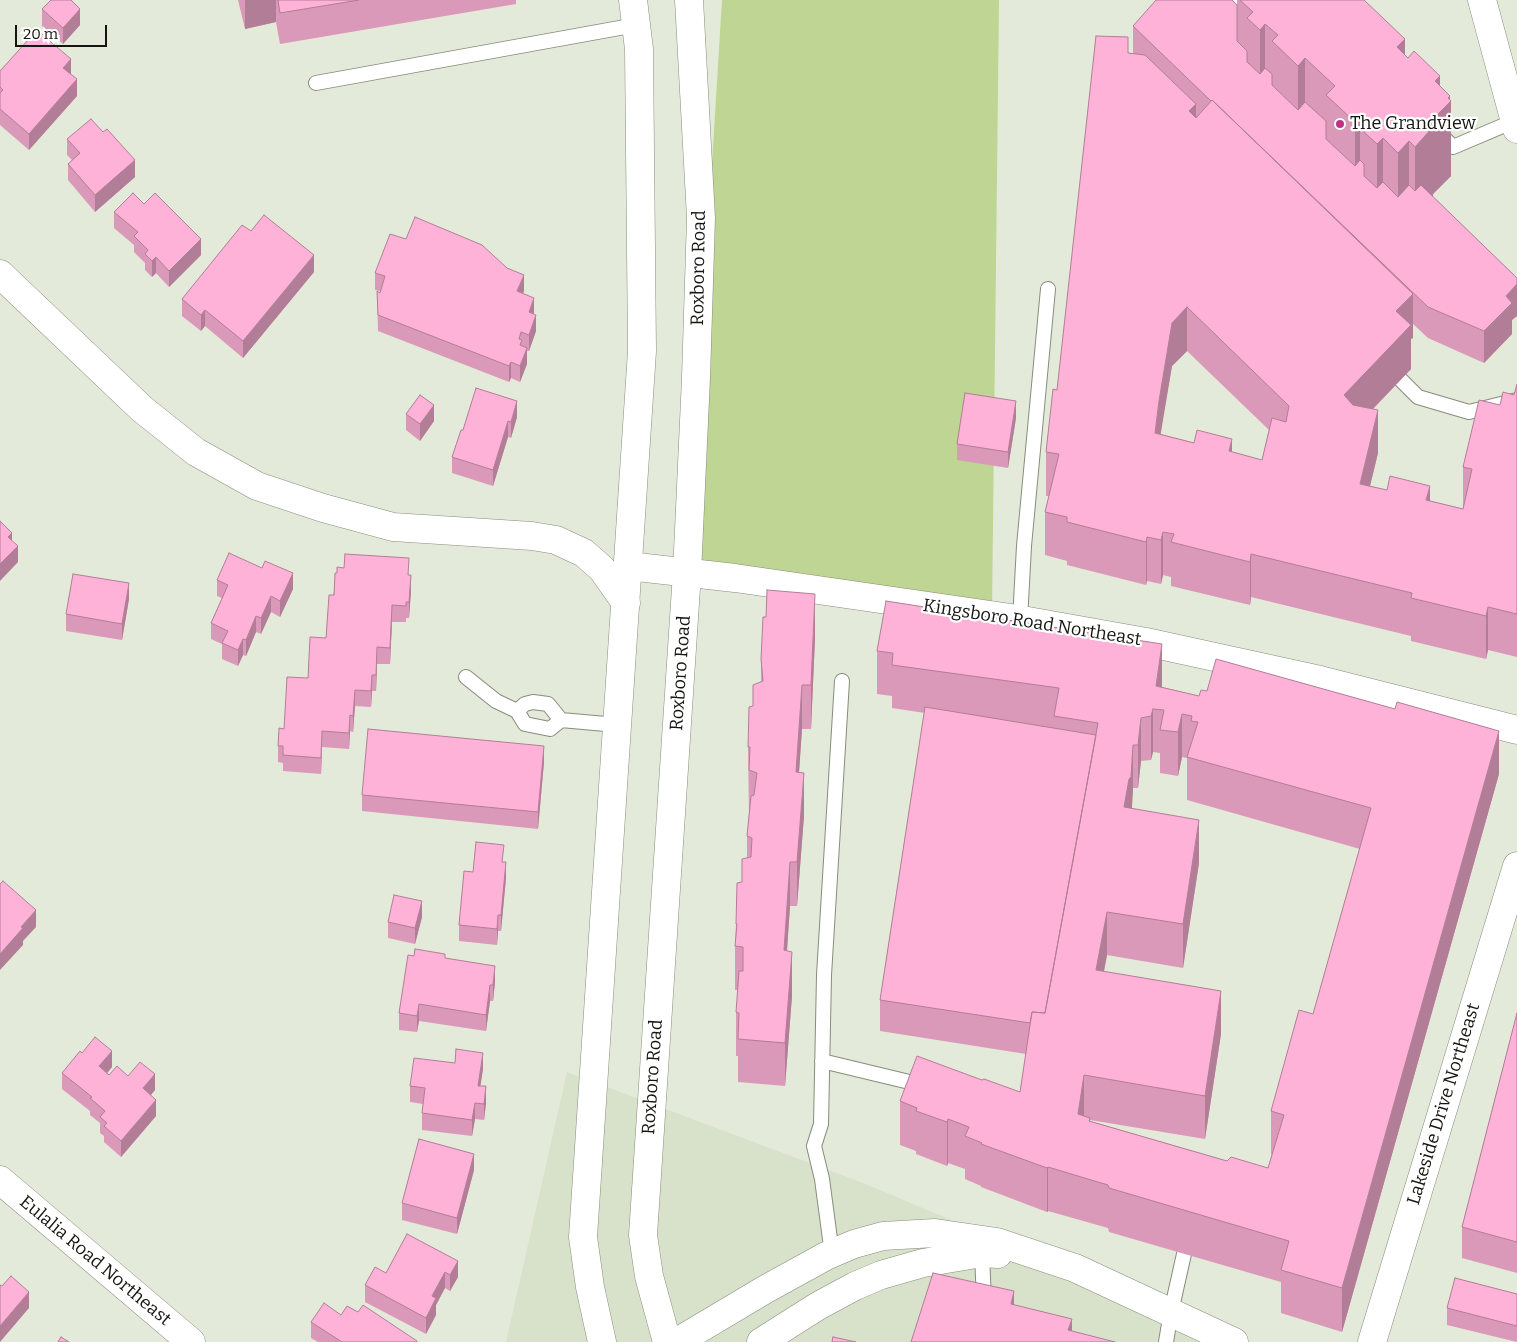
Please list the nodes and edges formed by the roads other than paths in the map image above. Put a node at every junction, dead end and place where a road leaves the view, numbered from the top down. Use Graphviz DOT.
graph roads {
  1 [pos="689,0"];
  2 [pos="1482,0"];
  3 [pos="1253,3"];
  4 [pos="1229,4"];
  5 [pos="635,13"];
  6 [pos="316,83"];
  7 [pos="1515,125"];
  8 [pos="1432,127"];
  9 [pos="0,274"];
  10 [pos="1048,289"];
  11 [pos="1401,380"];
  12 [pos="1517,400"];
  13 [pos="628,566"];
  14 [pos="688,573"];
  15 [pos="626,603"];
  16 [pos="1020,620"];
  17 [pos="466,677"];
  18 [pos="842,681"];
  19 [pos="517,711"];
  20 [pos="561,720"];
  21 [pos="617,725"];
  22 [pos="1517,730"];
  23 [pos="1517,866"];
  24 [pos="822,1061"];
  25 [pos="943,1090"];
  26 [pos="0,1180"];
  27 [pos="982,1253"];
  28 [pos="832,1254"];
  29 [pos="1184,1254"];
  30 [pos="1075,1268"];
  31 [pos="1171,1312"];
  32 [pos="984,1316"];
  33 [pos="191,1342"];
  34 [pos="602,1342"];
  35 [pos="667,1342"];
  36 [pos="678,1342"];
  37 [pos="761,1342"];
  38 [pos="1166,1342"];
  39 [pos="1234,1342"];
  40 [pos="1372,1342"];
  1 -- 14 [label="street, Roxboro Road"];
  2 -- 7 [label="street"];
  3 -- 4 [label="lane"];
  5 -- 6 [label="lane"];
  5 -- 13 [label="street"];
  7 -- 8 [label="lane"];
  9 -- 15 [label="street"];
  10 -- 16 [label="lane"];
  11 -- 12 [label="lane"];
  13 -- 14 [label="street, Kingsboro Road Northeast"];
  13 -- 15 [label="street"];
  14 -- 16 [label="street, Kingsboro Road Northeast"];
  14 -- 35 [label="street, Roxboro Road"];
  15 -- 21 [label="street"];
  16 -- 22 [label="street, Kingsboro Road Northeast"];
  17 -- 19 [label="lane"];
  18 -- 24 [label="lane"];
  19 -- 20 [label="lane"];
  19 -- 20 [label="lane"];
  20 -- 21 [label="lane"];
  21 -- 34 [label="street"];
  23 -- 40 [label="street, Lakeside Drive Northeast"];
  24 -- 25 [label="lane"];
  24 -- 28 [label="lane"];
  26 -- 33 [label="street, Eulalia Road Northeast"];
  27 -- 30 [label="street"];
  27 -- 32 [label="lane"];
  27 -- 37 [label="street"];
  28 -- 30 [label="street"];
  28 -- 36 [label="street"];
  29 -- 31 [label="lane"];
  30 -- 31 [label="street"];
  31 -- 38 [label="lane"];
  31 -- 39 [label="street"];
}
